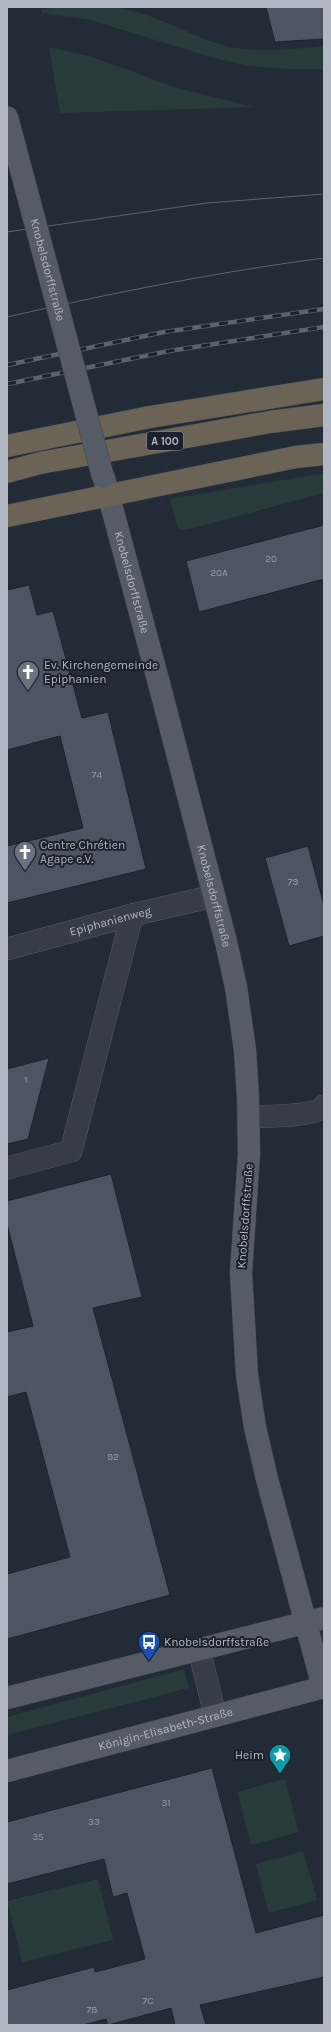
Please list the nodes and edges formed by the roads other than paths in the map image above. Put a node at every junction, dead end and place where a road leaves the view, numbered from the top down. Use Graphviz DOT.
graph roads {
  1 [pos="7,116"];
  2 [pos="324,389"];
  3 [pos="324,415"];
  4 [pos="7,446"];
  5 [pos="324,454"];
  6 [pos="7,472"];
  7 [pos="106,486"];
  8 [pos="7,516"];
  9 [pos="214,896"];
  10 [pos="132,915"];
  11 [pos="7,948"];
  12 [pos="324,1106"];
  13 [pos="249,1117"];
  14 [pos="7,1168"];
  15 [pos="316,1620"];
  16 [pos="199,1649"];
  17 [pos="324,1687"];
  18 [pos="7,1698"];
  19 [pos="215,1716"];
  20 [pos="7,1771"];
  1 -- 7 [label="main road, Knobelsdorffstraße, bridge"];
  2 -- 4 [label="highway, A 100"];
  3 -- 6 [label="highway, A 100"];
  5 -- 7 [label="highway"];
  7 -- 8 [label="highway"];
  7 -- 9 [label="main road, Knobelsdorffstraße"];
  9 -- 10 [label="street, Epiphanienweg"];
  9 -- 13 [label="main road, Knobelsdorffstraße"];
  10 -- 11 [label="street, Epiphanienweg"];
  10 -- 14 [label="street"];
  12 -- 13 [label="street"];
  13 -- 15 [label="main road, Knobelsdorffstraße"];
  15 -- 16 [label="main road"];
  15 -- 17 [label="main road, Knobelsdorffstraße"];
  16 -- 18 [label="main road"];
  16 -- 19 [label="street"];
  17 -- 19 [label="main road, Königin-Elisabeth-Straße"];
  19 -- 20 [label="main road, Königin-Elisabeth-Straße"];
}
